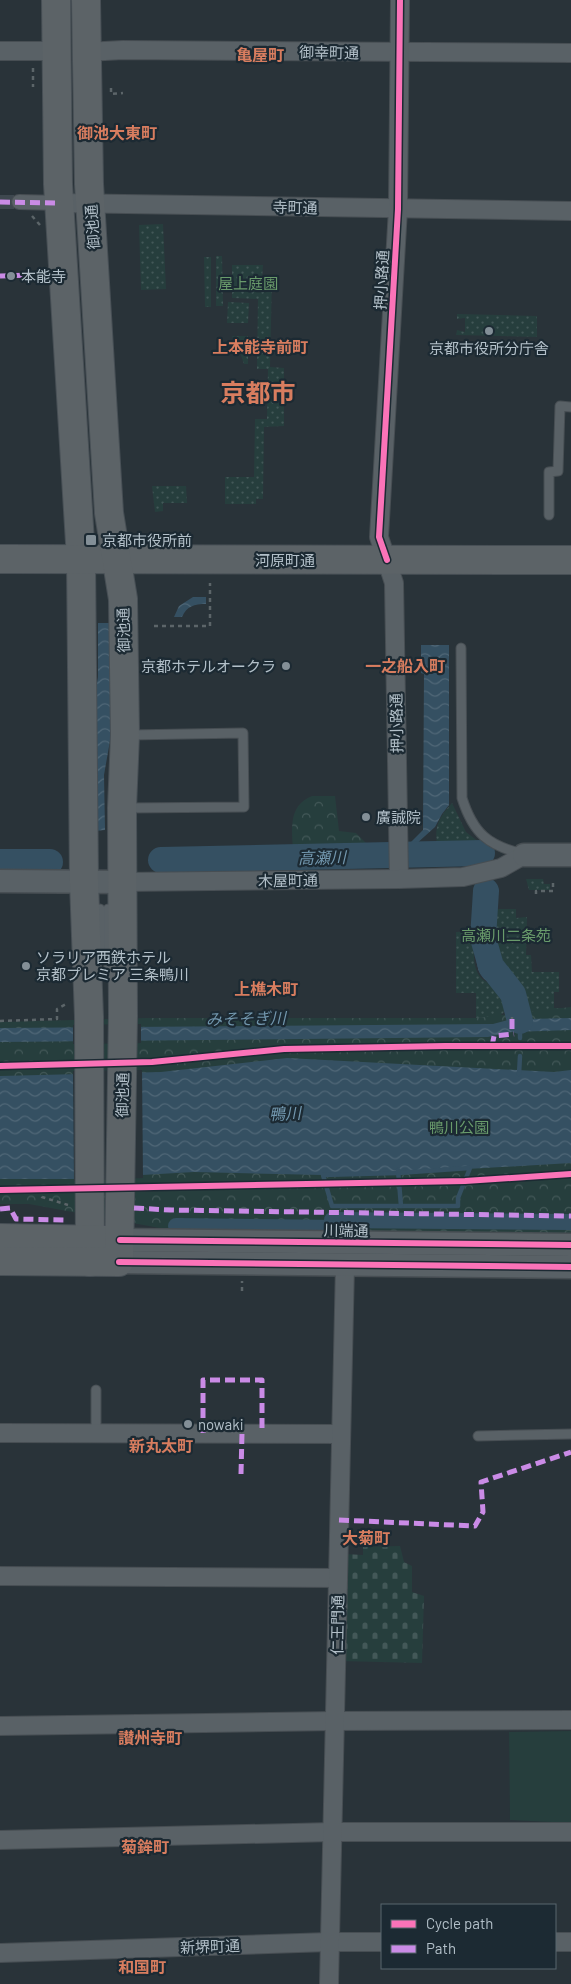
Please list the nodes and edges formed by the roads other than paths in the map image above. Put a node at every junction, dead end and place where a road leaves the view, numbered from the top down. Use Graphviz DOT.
graph roads {
  1 [pos="56,0"];
  2 [pos="86,0"];
  3 [pos="400,0"];
  4 [pos="0,51"];
  5 [pos="44,51"];
  6 [pos="86,52"];
  7 [pos="399,53"];
  8 [pos="571,53"];
  9 [pos="60,203"];
  10 [pos="90,203"];
  11 [pos="24,206"];
  12 [pos="398,209"];
  13 [pos="571,211"];
  14 [pos="571,407"];
  15 [pos="549,515"];
  16 [pos="0,559"];
  17 [pos="81,559"];
  18 [pos="116,560"];
  19 [pos="387,560"];
  20 [pos="571,560"];
  21 [pos="461,648"];
  22 [pos="125,735"];
  23 [pos="122,808"];
  24 [pos="524,854"];
  25 [pos="571,855"];
  26 [pos="399,864"];
  27 [pos="0,881"];
  28 [pos="84,882"];
  29 [pos="123,882"];
  30 [pos="100,977"];
  31 [pos="109,986"];
  32 [pos="100,1052"];
  33 [pos="100,1070"];
  34 [pos="100,1088"];
  35 [pos="90,1122"];
  36 [pos="0,1238"];
  37 [pos="571,1245"];
  38 [pos="90,1251"];
  39 [pos="120,1251"];
  40 [pos="0,1261"];
  41 [pos="345,1265"];
  42 [pos="571,1267"];
  43 [pos="96,1390"];
  44 [pos="0,1433"];
  45 [pos="96,1433"];
  46 [pos="341,1434"];
  47 [pos="571,1434"];
  48 [pos="478,1436"];
  49 [pos="0,1576"];
  50 [pos="338,1578"];
  51 [pos="571,1720"];
  52 [pos="334,1721"];
  53 [pos="0,1726"];
  54 [pos="332,1832"];
  55 [pos="571,1832"];
  56 [pos="0,1840"];
  57 [pos="330,1942"];
  58 [pos="381,1942"];
  59 [pos="556,1942"];
  60 [pos="571,1942"];
  61 [pos="0,1953"];
  62 [pos="329,1984"];
  1 -- 5 [label="main road, 御池通"];
  2 -- 6 [label="main road, 御池通"];
  3 -- 7 [label="street, 押小路通"];
  4 -- 5 [label="street"];
  5 -- 9 [label="main road, 御池通"];
  6 -- 7 [label="street, 御幸町通"];
  6 -- 10 [label="main road, 御池通"];
  7 -- 8 [label="street, 御幸町通"];
  7 -- 12 [label="street, 押小路通"];
  9 -- 10 [label="street, 寺町通"];
  9 -- 11 [label="street, 寺町通"];
  9 -- 17 [label="main road, 御池通"];
  10 -- 12 [label="street, 寺町通"];
  10 -- 18 [label="main road, 御池通"];
  12 -- 13 [label="street, 寺町通"];
  12 -- 19 [label="street, 押小路通"];
  14 -- 15 [label="lane"];
  16 -- 17 [label="main road, 河原町通"];
  17 -- 18 [label="main road, 河原町通"];
  17 -- 28 [label="main road, 御池通"];
  18 -- 19 [label="main road, 河原町通"];
  18 -- 22 [label="main road, 御池通"];
  19 -- 20 [label="main road, 河原町通"];
  19 -- 26 [label="street, 押小路通"];
  21 -- 24 [label="lane"];
  22 -- 23 [label="main road, 御池通"];
  22 -- 23 [label="lane"];
  23 -- 29 [label="main road, 御池通"];
  24 -- 25 [label="street"];
  24 -- 26 [label="street, 木屋町通"];
  26 -- 29 [label="street, 木屋町通"];
  27 -- 28 [label="street, 木屋町通"];
  28 -- 29 [label="street, 木屋町通"];
  28 -- 35 [label="main road, 御池通"];
  29 -- 39 [label="main road, 御池通"];
  30 -- 31 [label="lane"];
  32 -- 33 [label="lane"];
  34 -- 35 [label="lane"];
  35 -- 38 [label="main road, 御池通"];
  36 -- 38 [label="main road, 川端通"];
  37 -- 39 [label="street, 川端通"];
  38 -- 39 [label="main road, 川端通"];
  38 -- 40 [label="main road, 川端通"];
  39 -- 41 [label="street, 川端通"];
  41 -- 42 [label="street, 川端通"];
  41 -- 46 [label="street, 仁王門通"];
  43 -- 45 [label="lane"];
  44 -- 45 [label="street"];
  45 -- 46 [label="street"];
  46 -- 50 [label="street, 仁王門通"];
  47 -- 48 [label="lane"];
  49 -- 50 [label="street"];
  50 -- 52 [label="street, 仁王門通"];
  51 -- 52 [label="street"];
  52 -- 53 [label="street"];
  52 -- 54 [label="street, 仁王門通"];
  54 -- 55 [label="street"];
  54 -- 56 [label="street"];
  54 -- 57 [label="street, 仁王門通"];
  57 -- 58 [label="street, 新堺町通"];
  57 -- 61 [label="street, 新堺町通"];
  57 -- 62 [label="street, 仁王門通"];
  59 -- 60 [label="street"];
}
